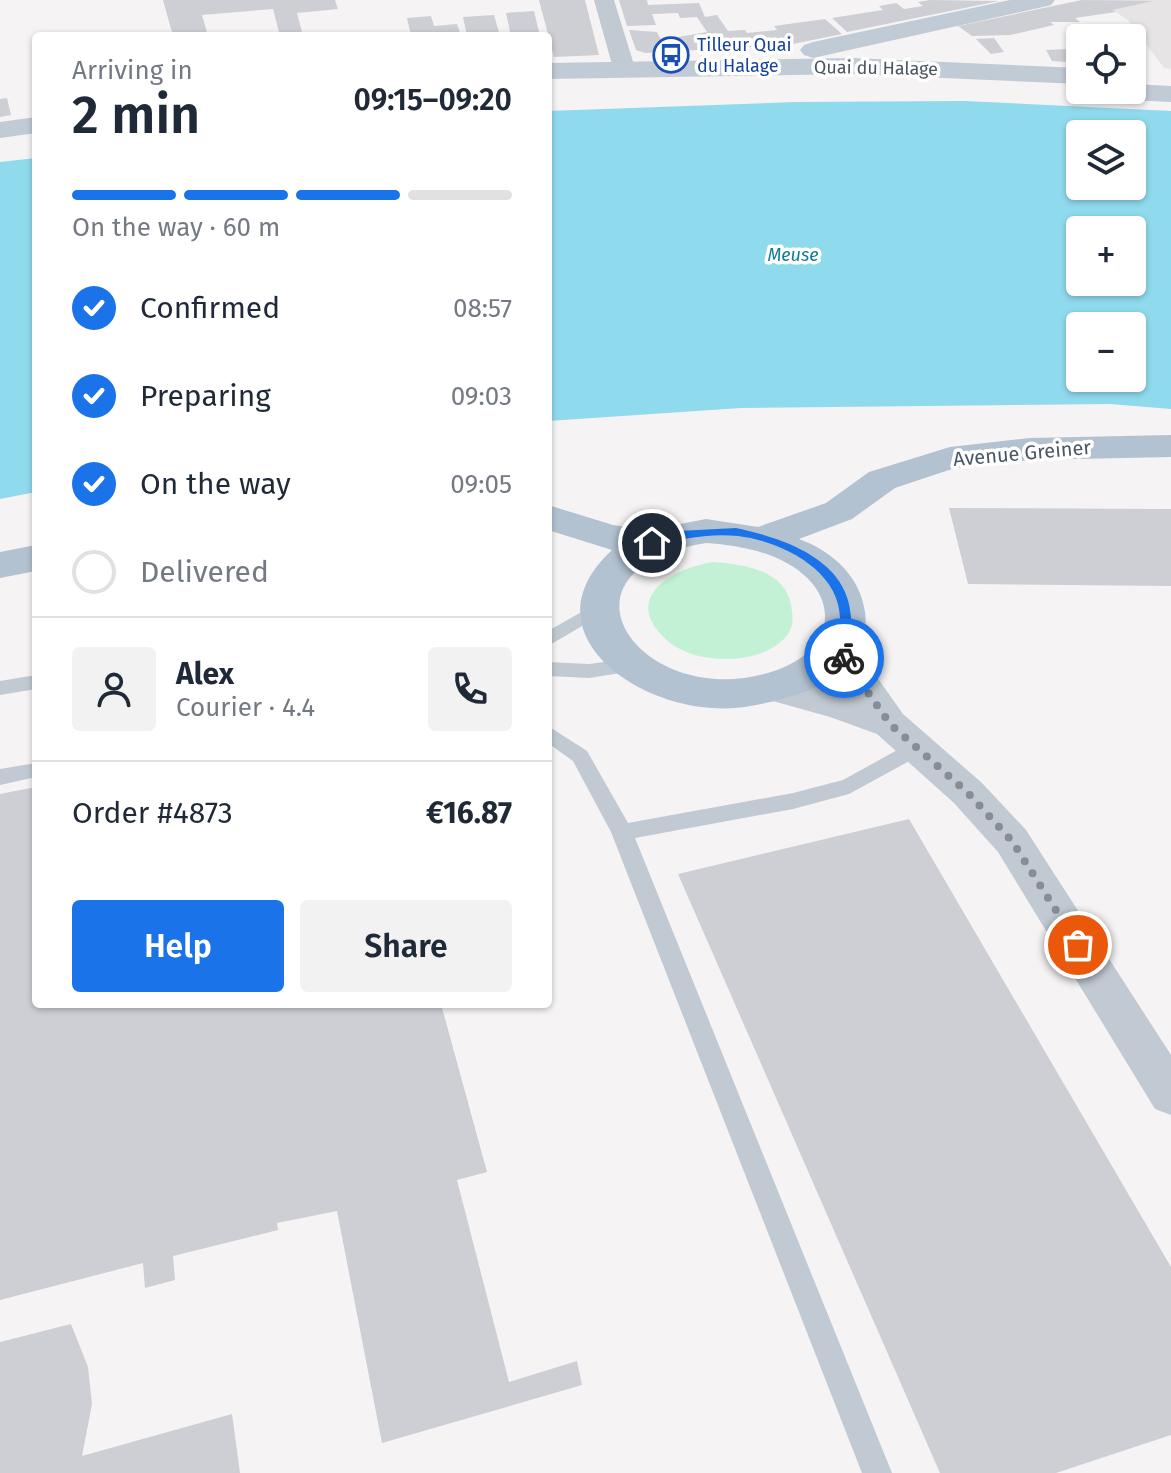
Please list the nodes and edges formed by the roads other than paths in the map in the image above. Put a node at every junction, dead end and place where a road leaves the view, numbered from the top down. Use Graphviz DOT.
graph roads {
  1 [pos="604,0"];
  2 [pos="1043,0"];
  3 [pos="904,29"];
  4 [pos="769,66"];
  5 [pos="624,68"];
  6 [pos="940,69"];
  7 [pos="552,71"];
  8 [pos="1066,75"];
  9 [pos="1146,80"];
  10 [pos="1171,81"];
  11 [pos="725,84"];
  12 [pos="1066,90"];
  13 [pos="552,92"];
  14 [pos="1146,93"];
  15 [pos="1171,94"];
  16 [pos="32,126"];
  17 [pos="0,130"];
  18 [pos="32,138"];
  19 [pos="0,142"];
  20 [pos="1171,446"];
  21 [pos="839,511"];
  22 [pos="555,520"];
  23 [pos="764,538"];
  24 [pos="652,543"];
  25 [pos="32,559"];
  26 [pos="0,565"];
  27 [pos="819,565"];
  28 [pos="602,595"];
  29 [pos="552,637"];
  30 [pos="837,648"];
  31 [pos="633,665"];
  32 [pos="552,669"];
  33 [pos="32,683"];
  34 [pos="0,688"];
  35 [pos="775,689"];
  36 [pos="552,736"];
  37 [pos="904,736"];
  38 [pos="32,771"];
  39 [pos="0,777"];
  40 [pos="622,832"];
  41 [pos="1171,1094"];
  42 [pos="877,1473"];
  1 -- 5 [label="street"];
  2 -- 3 [label="main road"];
  3 -- 4 [label="main road"];
  3 -- 6 [label="main road"];
  4 -- 5 [label="main road, Quai du Halage"];
  4 -- 6 [label="main road, Quai du Halage"];
  5 -- 7 [label="main road, Quai du Halage"];
  6 -- 8 [label="main road, Quai du Halage"];
  6 -- 11 [label="main road"];
  9 -- 10 [label="main road"];
  11 -- 12 [label="main road, Quai du Halage"];
  11 -- 13 [label="main road"];
  14 -- 15 [label="main road"];
  16 -- 17 [label="main road"];
  18 -- 19 [label="main road"];
  20 -- 21 [label="main road, Avenue Greiner"];
  21 -- 23 [label="main road, Avenue Greiner"];
  21 -- 27 [label="main road"];
  22 -- 24 [label="main road, Avenue Greiner"];
  22 -- 28 [label="main road, Avenue Greiner"];
  23 -- 24 [label="main road, Avenue Greiner"];
  23 -- 27 [label="main road, Avenue Greiner"];
  24 -- 28 [label="main road, Avenue Greiner"];
  25 -- 26 [label="main road"];
  27 -- 30 [label="main road, Avenue Greiner"];
  28 -- 29 [label="lane"];
  28 -- 31 [label="main road, Avenue Greiner"];
  30 -- 35 [label="main road, Avenue Greiner"];
  30 -- 37 [label="street"];
  31 -- 32 [label="lane"];
  31 -- 35 [label="main road, Avenue Greiner"];
  33 -- 34 [label="lane"];
  35 -- 37 [label="street"];
  36 -- 40 [label="lane"];
  37 -- 40 [label="lane"];
  37 -- 41 [label="street"];
  38 -- 39 [label="lane"];
  40 -- 42 [label="lane"];
}
